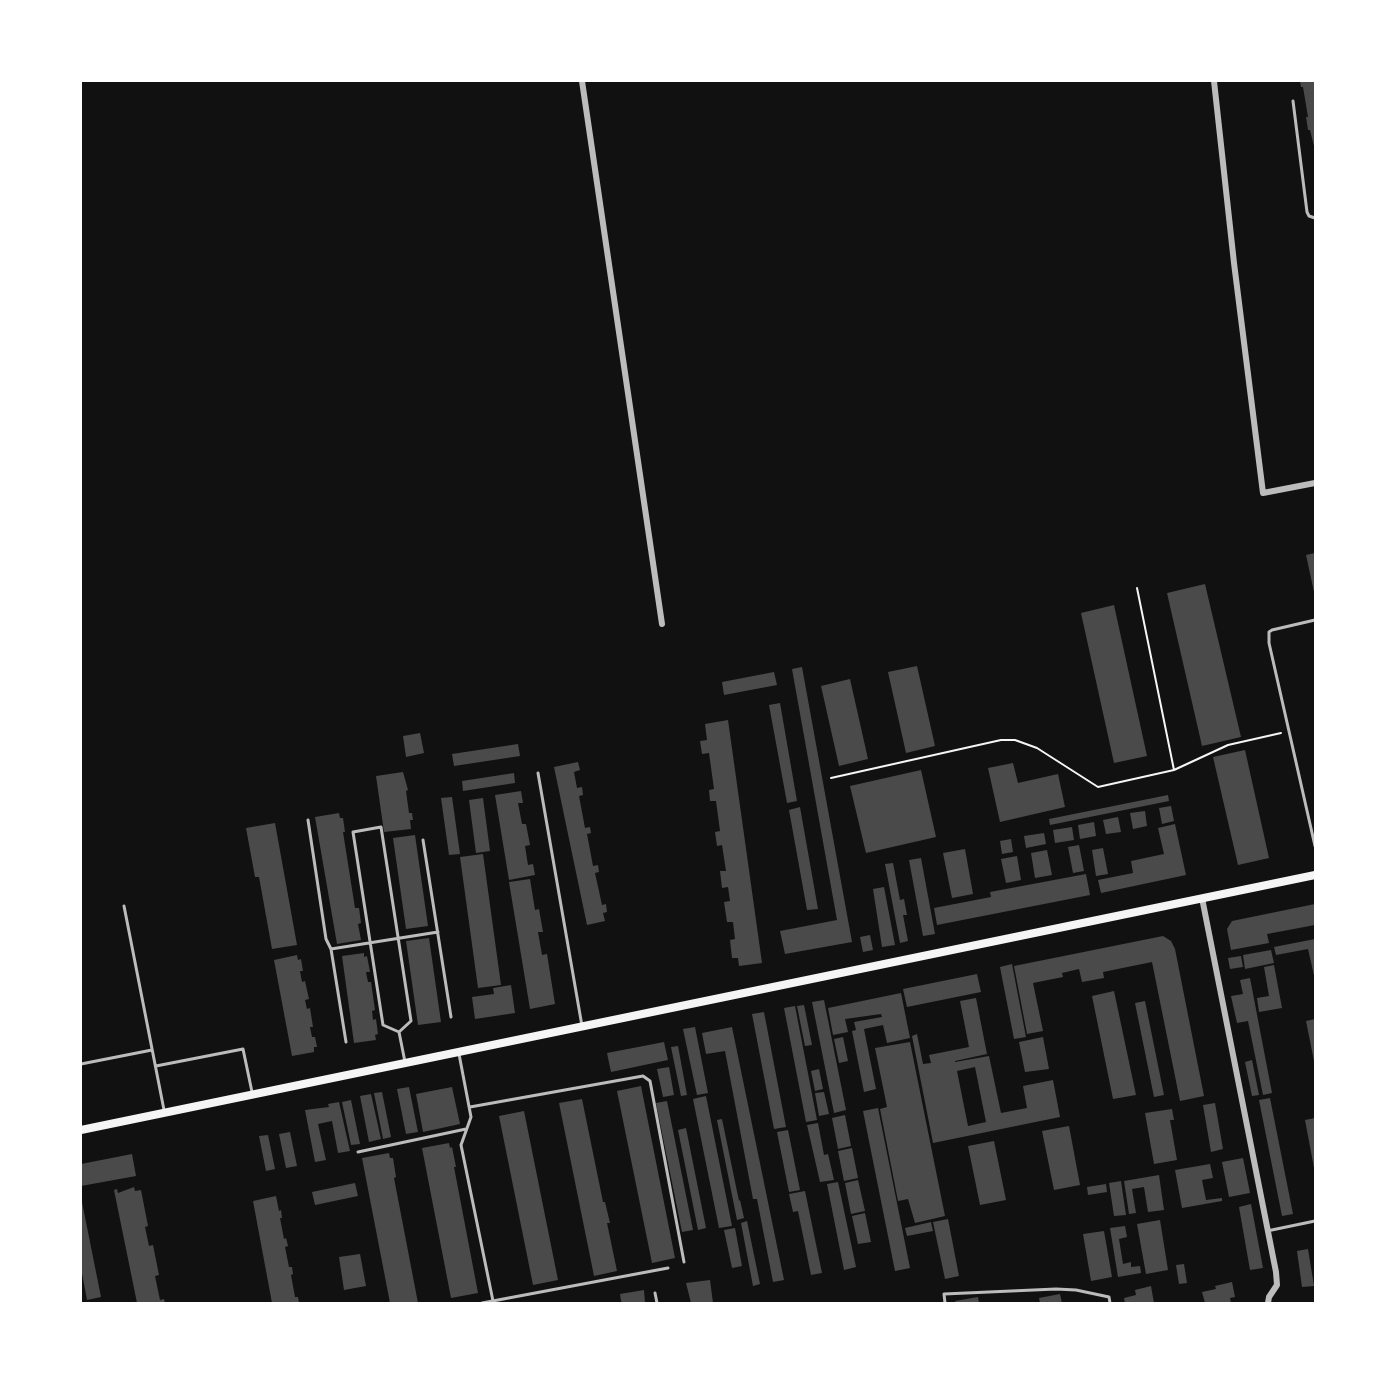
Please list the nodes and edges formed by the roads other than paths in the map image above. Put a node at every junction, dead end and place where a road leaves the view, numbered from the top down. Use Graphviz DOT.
graph roads {
  1 [pos="582,81"];
  2 [pos="1214,81"];
  3 [pos="1293,100"];
  4 [pos="1315,218"];
  5 [pos="1315,483"];
  6 [pos="1315,620"];
  7 [pos="662,624"];
  8 [pos="538,773"];
  9 [pos="308,820"];
  10 [pos="423,840"];
  11 [pos="1315,846"];
  12 [pos="1315,875"];
  13 [pos="1202,898"];
  14 [pos="124,906"];
  15 [pos="438,932"];
  16 [pos="398,938"];
  17 [pos="370,942"];
  18 [pos="331,949"];
  19 [pos="452,1017"];
  20 [pos="582,1027"];
  21 [pos="399,1032"];
  22 [pos="346,1042"];
  23 [pos="153,1050"];
  24 [pos="458,1052"];
  25 [pos="405,1063"];
  26 [pos="81,1064"];
  27 [pos="156,1066"];
  28 [pos="252,1095"];
  29 [pos="470,1107"];
  30 [pos="165,1113"];
  31 [pos="466,1129"];
  32 [pos="81,1130"];
  33 [pos="358,1152"];
  34 [pos="1315,1221"];
  35 [pos="1268,1230"];
  36 [pos="684,1262"];
  37 [pos="668,1268"];
  38 [pos="655,1293"];
  39 [pos="493,1301"];
  40 [pos="482,1303"];
  41 [pos="657,1303"];
  42 [pos="945,1303"];
  43 [pos="1110,1303"];
  44 [pos="1268,1303"];
  1 -- 7 [label="street"];
  2 -- 5 [label="street"];
  3 -- 4 [label="lane"];
  6 -- 11 [label="lane"];
  8 -- 20 [label="lane"];
  9 -- 18 [label="lane"];
  10 -- 15 [label="lane"];
  12 -- 13 [label="main road"];
  13 -- 20 [label="main road"];
  13 -- 35 [label="street"];
  14 -- 23 [label="lane"];
  15 -- 16 [label="lane"];
  15 -- 19 [label="lane"];
  16 -- 17 [label="lane"];
  16 -- 17 [label="lane"];
  16 -- 21 [label="lane"];
  17 -- 18 [label="lane"];
  17 -- 21 [label="lane"];
  18 -- 22 [label="lane"];
  20 -- 24 [label="main road"];
  21 -- 25 [label="lane"];
  23 -- 26 [label="lane"];
  23 -- 27 [label="lane"];
  24 -- 25 [label="main road"];
  24 -- 29 [label="lane"];
  25 -- 28 [label="main road"];
  27 -- 28 [label="lane"];
  27 -- 30 [label="lane"];
  28 -- 30 [label="main road"];
  29 -- 31 [label="lane"];
  29 -- 36 [label="lane"];
  30 -- 32 [label="main road"];
  31 -- 33 [label="lane"];
  31 -- 39 [label="lane"];
  34 -- 35 [label="lane"];
  35 -- 44 [label="street"];
  37 -- 39 [label="lane"];
  38 -- 41 [label="lane"];
  39 -- 40 [label="lane"];
  42 -- 43 [label="lane"];
}
